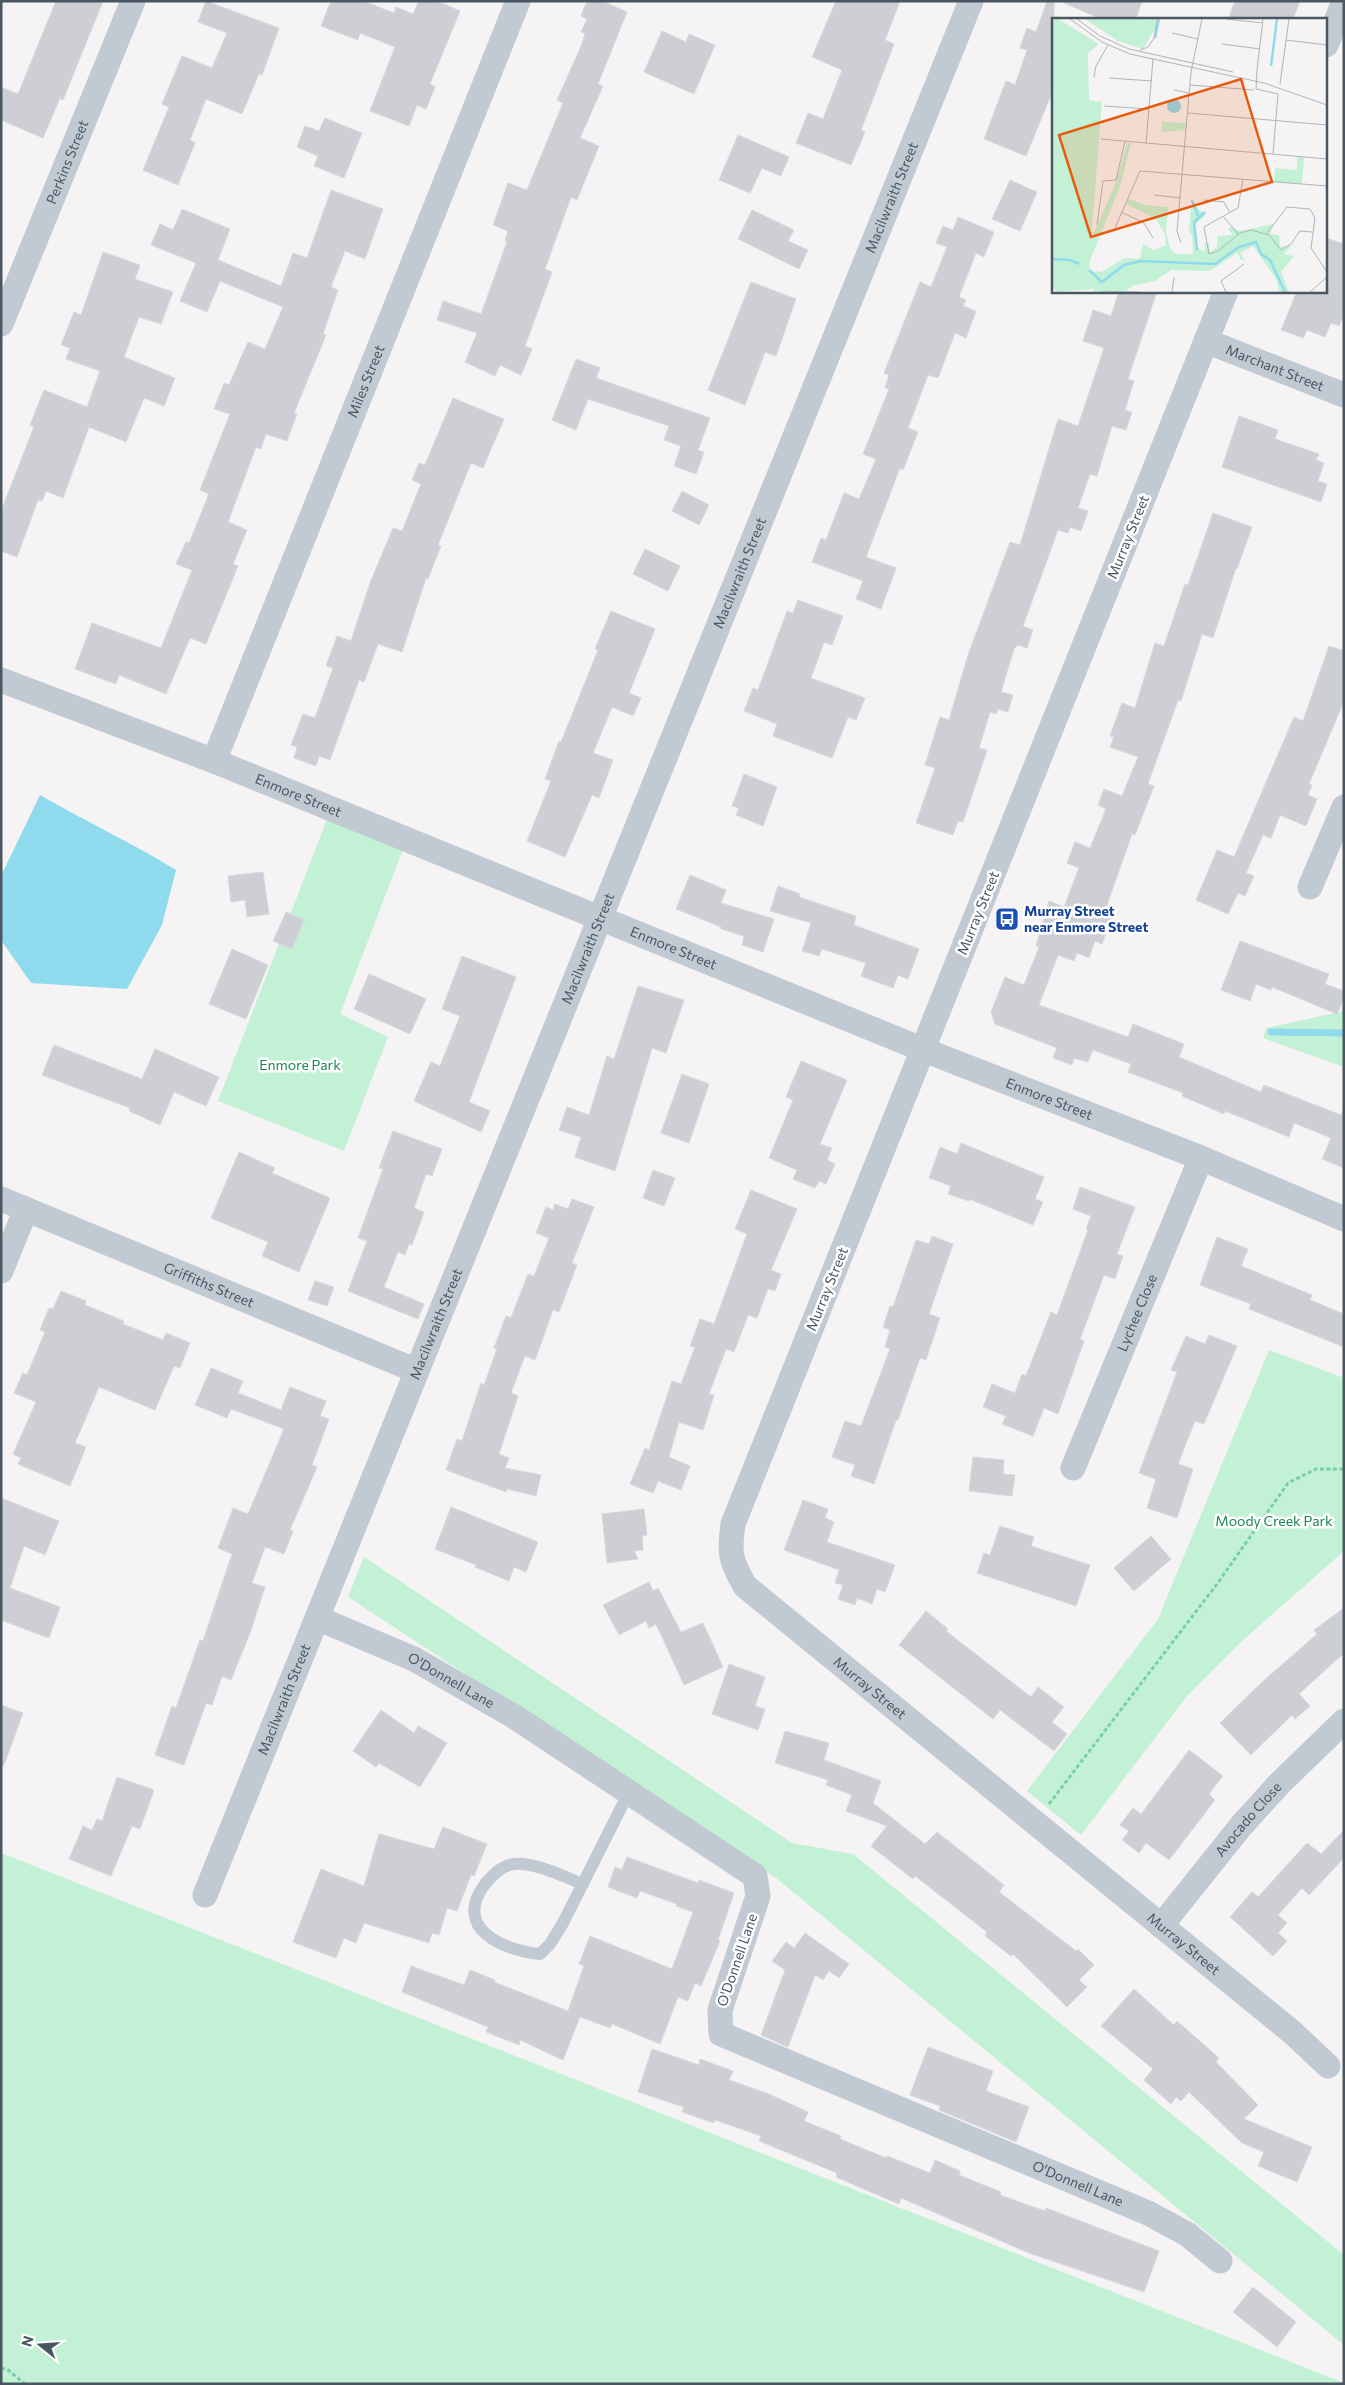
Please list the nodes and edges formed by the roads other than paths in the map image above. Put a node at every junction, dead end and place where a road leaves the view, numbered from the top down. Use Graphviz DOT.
graph roads {
  1 [pos="133,1"];
  2 [pos="518,1"];
  3 [pos="971,1"];
  4 [pos="1344,2"];
  5 [pos="1328,40"];
  6 [pos="1226,292"];
  7 [pos="1,324"];
  8 [pos="1206,342"];
  9 [pos="1344,395"];
  10 [pos="1,680"];
  11 [pos="214,761"];
  12 [pos="1344,807"];
  13 [pos="1310,887"];
  14 [pos="600,917"];
  15 [pos="924,1050"];
  16 [pos="1201,1158"];
  17 [pos="1,1199"];
  18 [pos="26,1209"];
  19 [pos="1344,1219"];
  20 [pos="1,1271"];
  21 [pos="417,1371"];
  22 [pos="1073,1468"];
  23 [pos="317,1618"];
  24 [pos="1344,1721"];
  25 [pos="629,1792"];
  26 [pos="583,1884"];
  27 [pos="205,1895"];
  28 [pos="1161,1926"];
  29 [pos="1336,2069"];
  30 [pos="1220,2261"];
  1 -- 7 [label="street, Perkins Street"];
  2 -- 11 [label="street, Miles Street"];
  3 -- 14 [label="street, Macilwraith Street"];
  4 -- 5 [label="street"];
  6 -- 8 [label="street, Murray Street"];
  8 -- 9 [label="street, Marchant Street"];
  8 -- 15 [label="street, Murray Street"];
  10 -- 11 [label="street, Enmore Street"];
  11 -- 14 [label="street, Enmore Street"];
  12 -- 13 [label="street"];
  14 -- 15 [label="street, Enmore Street"];
  14 -- 21 [label="street, Macilwraith Street"];
  15 -- 16 [label="street, Enmore Street"];
  15 -- 28 [label="street, Murray Street"];
  16 -- 19 [label="street, Enmore Street"];
  16 -- 22 [label="street, Lychee Close"];
  17 -- 18 [label="street, Griffiths Street"];
  18 -- 20 [label="street"];
  18 -- 21 [label="street, Griffiths Street"];
  21 -- 23 [label="street, Macilwraith Street"];
  23 -- 25 [label="street, O'Donnell Lane"];
  23 -- 27 [label="street, Macilwraith Street"];
  24 -- 28 [label="street, Avocado Close"];
  25 -- 26 [label="lane"];
  25 -- 30 [label="street, O'Donnell Lane"];
  26 -- 26 [label="lane"];
  28 -- 29 [label="street, Murray Street"];
}
